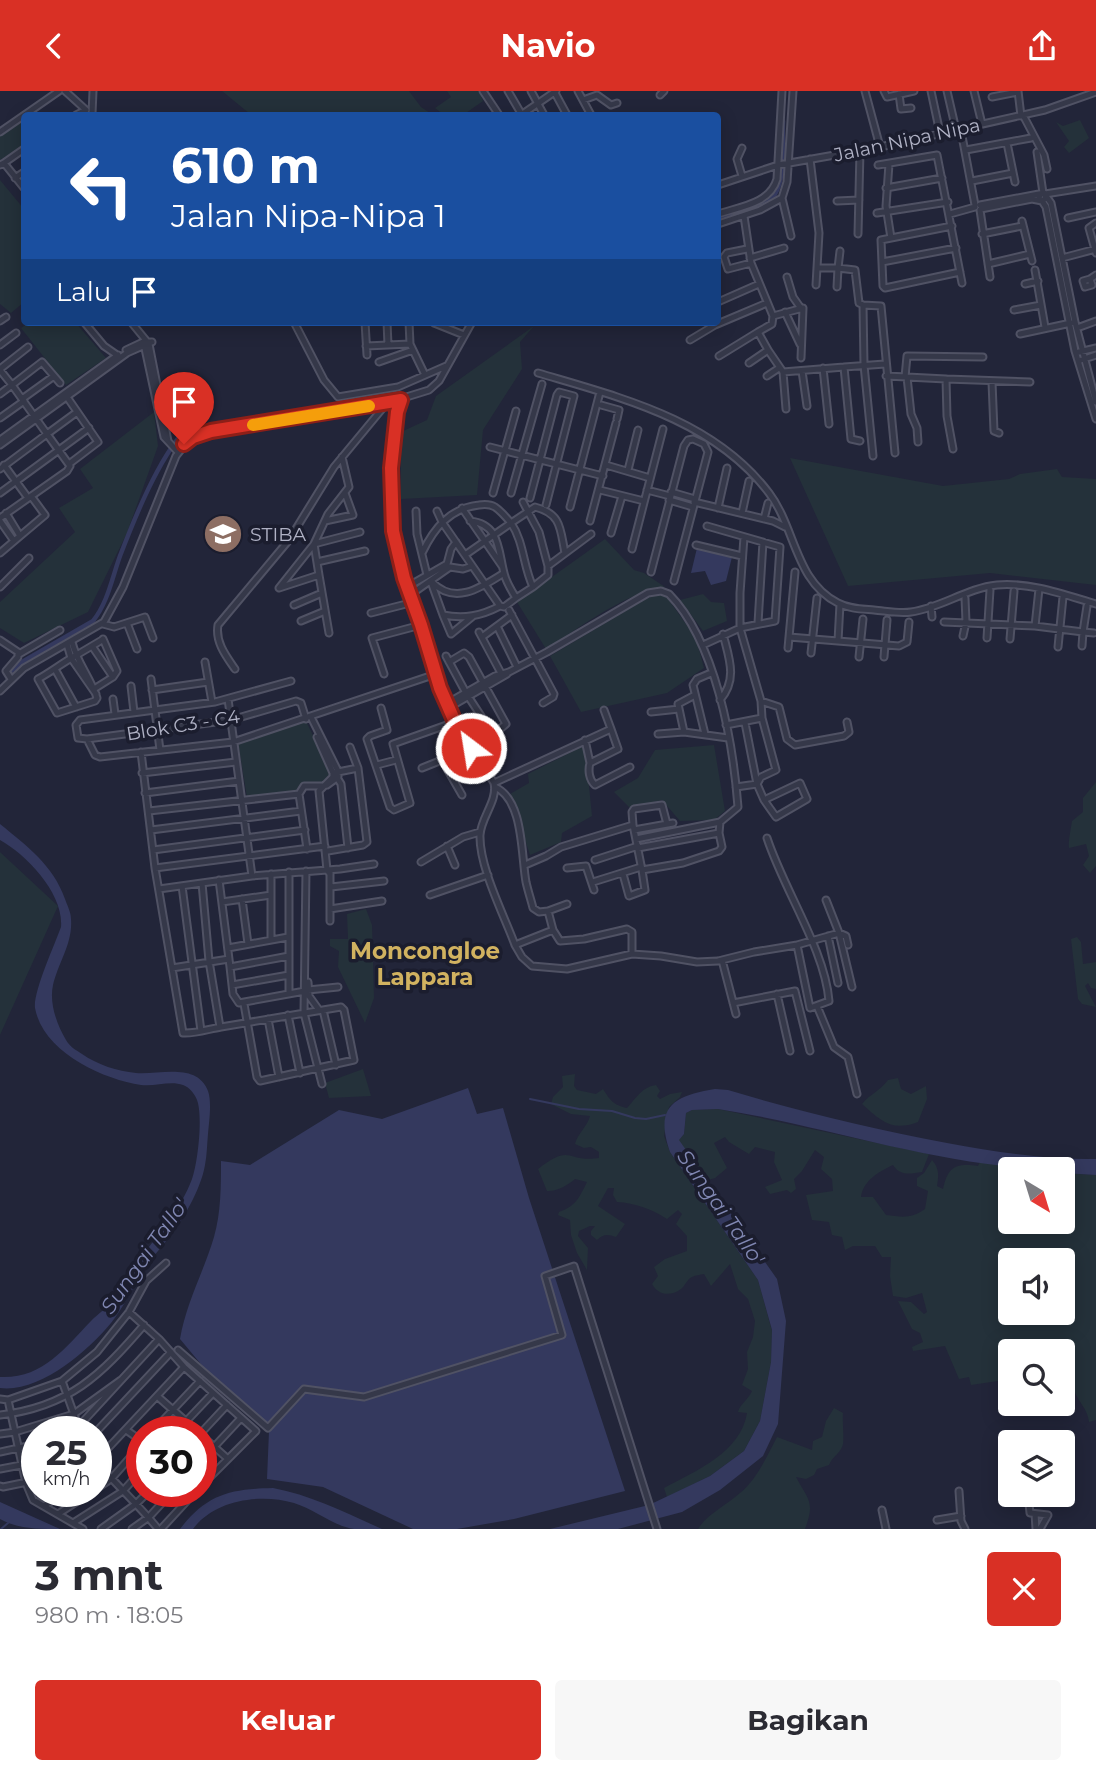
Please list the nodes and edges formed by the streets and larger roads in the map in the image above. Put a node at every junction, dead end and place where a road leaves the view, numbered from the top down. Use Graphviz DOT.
graph roads {
  1 [pos="62,91"];
  2 [pos="93,91"];
  3 [pos="483,91"];
  4 [pos="508,91"];
  5 [pos="531,91"];
  6 [pos="555,91"];
  7 [pos="578,91"];
  8 [pos="782,91"];
  9 [pos="793,91"];
  10 [pos="864,91"];
  11 [pos="884,91"];
  12 [pos="914,91"];
  13 [pos="930,91"];
  14 [pos="947,91"];
  15 [pos="974,91"];
  16 [pos="1018,91"];
  17 [pos="1072,91"];
  18 [pos="1096,92"];
  19 [pos="899,94"];
  20 [pos="992,97"];
  21 [pos="583,100"];
  22 [pos="1076,100"];
  23 [pos="538,103"];
  24 [pos="617,103"];
  25 [pos="911,108"];
  26 [pos="30,112"];
  27 [pos="90,112"];
  28 [pos="91,112"];
  29 [pos="497,112"];
  30 [pos="518,112"];
  31 [pos="524,112"];
  32 [pos="542,112"];
  33 [pos="566,112"];
  34 [pos="589,112"];
  35 [pos="1022,116"];
  36 [pos="21,118"];
  37 [pos="982,124"];
  38 [pos="956,130"];
  39 [pos="0,132"];
  40 [pos="940,133"];
  41 [pos="962,136"];
  42 [pos="1031,138"];
  43 [pos="1007,143"];
  44 [pos="880,146"];
  45 [pos="743,148"];
  46 [pos="966,150"];
  47 [pos="21,151"];
  48 [pos="860,151"];
  49 [pos="1037,152"];
  50 [pos="810,159"];
  51 [pos="2,164"];
  52 [pos="783,164"];
  53 [pos="889,164"];
  54 [pos="878,165"];
  55 [pos="1047,169"];
  56 [pos="1013,173"];
  57 [pos="21,174"];
  58 [pos="742,176"];
  59 [pos="15,178"];
  60 [pos="943,179"];
  61 [pos="972,181"];
  62 [pos="1015,182"];
  63 [pos="721,184"];
  64 [pos="21,185"];
  65 [pos="1096,186"];
  66 [pos="886,188"];
  67 [pos="1042,196"];
  68 [pos="782,198"];
  69 [pos="859,200"];
  70 [pos="837,201"];
  71 [pos="948,202"];
  72 [pos="978,207"];
  73 [pos="887,212"];
  74 [pos="1096,212"];
  75 [pos="721,213"];
  76 [pos="877,213"];
  77 [pos="950,213"];
  78 [pos="744,216"];
  79 [pos="1068,218"];
  80 [pos="721,223"];
  81 [pos="1096,223"];
  82 [pos="952,226"];
  83 [pos="858,234"];
  84 [pos="982,234"];
  85 [pos="791,236"];
  86 [pos="891,238"];
  87 [pos="784,248"];
  88 [pos="956,248"];
  89 [pos="747,249"];
  90 [pos="1096,250"];
  91 [pos="840,251"];
  92 [pos="1030,254"];
  93 [pos="1060,259"];
  94 [pos="750,260"];
  95 [pos="1032,261"];
  96 [pos="881,262"];
  97 [pos="988,264"];
  98 [pos="818,268"];
  99 [pos="838,268"];
  100 [pos="1035,270"];
  101 [pos="960,272"];
  102 [pos="787,277"];
  103 [pos="990,277"];
  104 [pos="1038,281"];
  105 [pos="962,283"];
  106 [pos="759,284"];
  107 [pos="1025,284"];
  108 [pos="816,285"];
  109 [pos="837,287"];
  110 [pos="721,301"];
  111 [pos="767,303"];
  112 [pos="863,305"];
  113 [pos="1041,305"];
  114 [pos="800,307"];
  115 [pos="1014,310"];
  116 [pos="785,312"];
  117 [pos="773,316"];
  118 [pos="1096,321"];
  119 [pos="721,322"];
  120 [pos="1074,324"];
  121 [pos="87,326"];
  122 [pos="134,326"];
  123 [pos="296,326"];
  124 [pos="365,326"];
  125 [pos="387,326"];
  126 [pos="409,326"];
  127 [pos="442,326"];
  128 [pos="470,326"];
  129 [pos="713,326"];
  130 [pos="1045,327"];
  131 [pos="758,332"];
  132 [pos="16,333"];
  133 [pos="1020,334"];
  134 [pos="464,335"];
  135 [pos="690,339"];
  136 [pos="145,342"];
  137 [pos="800,344"];
  138 [pos="0,345"];
  139 [pos="388,345"];
  140 [pos="366,346"];
  141 [pos="28,347"];
  142 [pos="412,347"];
  143 [pos="1096,348"];
  144 [pos="768,350"];
  145 [pos="1079,352"];
  146 [pos="117,355"];
  147 [pos="367,355"];
  148 [pos="1096,355"];
  149 [pos="719,356"];
  150 [pos="983,357"];
  151 [pos="801,358"];
  152 [pos="1081,360"];
  153 [pos="379,362"];
  154 [pos="749,362"];
  155 [pos="885,364"];
  156 [pos="864,365"];
  157 [pos="446,366"];
  158 [pos="823,367"];
  159 [pos="844,367"];
  160 [pos="0,370"];
  161 [pos="781,370"];
  162 [pos="802,371"];
  163 [pos="538,373"];
  164 [pos="425,375"];
  165 [pos="54,376"];
  166 [pos="766,376"];
  167 [pos="886,376"];
  168 [pos="906,377"];
  169 [pos="946,379"];
  170 [pos="570,382"];
  171 [pos="1030,382"];
  172 [pos="60,383"];
  173 [pos="992,383"];
  174 [pos="12,384"];
  175 [pos="542,384"];
  176 [pos="600,392"];
  177 [pos="0,394"];
  178 [pos="566,394"];
  179 [pos="613,395"];
  180 [pos="66,397"];
  181 [pos="23,400"];
  182 [pos="401,400"];
  183 [pos="1096,402"];
  184 [pos="387,403"];
  185 [pos="601,405"];
  186 [pos="807,406"];
  187 [pos="609,407"];
  188 [pos="786,409"];
  189 [pos="516,411"];
  190 [pos="77,412"];
  191 [pos="35,417"];
  192 [pos="0,418"];
  193 [pos="1096,419"];
  194 [pos="828,424"];
  195 [pos="89,428"];
  196 [pos="663,429"];
  197 [pos="638,430"];
  198 [pos="701,433"];
  199 [pos="999,433"];
  200 [pos="47,434"];
  201 [pos="698,441"];
  202 [pos="859,441"];
  203 [pos="919,442"];
  204 [pos="0,443"];
  205 [pos="490,446"];
  206 [pos="59,449"];
  207 [pos="953,449"];
  208 [pos="505,450"];
  209 [pos="178,452"];
  210 [pos="895,453"];
  211 [pos="522,455"];
  212 [pos="873,456"];
  213 [pos="342,457"];
  214 [pos="540,459"];
  215 [pos="69,464"];
  216 [pos="557,464"];
  217 [pos="606,464"];
  218 [pos="2,467"];
  219 [pos="727,468"];
  220 [pos="579,470"];
  221 [pos="628,470"];
  222 [pos="603,476"];
  223 [pos="650,478"];
  224 [pos="15,480"];
  225 [pos="749,481"];
  226 [pos="600,490"];
  227 [pos="647,490"];
  228 [pos="0,493"];
  229 [pos="345,493"];
  230 [pos="493,493"];
  231 [pos="512,493"];
  232 [pos="622,496"];
  233 [pos="670,496"];
  234 [pos="29,497"];
  235 [pos="530,498"];
  236 [pos="644,501"];
  237 [pos="523,502"];
  238 [pos="694,503"];
  239 [pos="768,503"];
  240 [pos="546,505"];
  241 [pos="570,507"];
  242 [pos="718,507"];
  243 [pos="461,508"];
  244 [pos="437,511"];
  245 [pos="529,511"];
  246 [pos="416,512"];
  247 [pos="6,513"];
  248 [pos="742,513"];
  249 [pos="764,519"];
  250 [pos="0,520"];
  251 [pos="325,521"];
  252 [pos="470,521"];
  253 [pos="590,521"];
  254 [pos="442,522"];
  255 [pos="511,523"];
  256 [pos="707,526"];
  257 [pos="785,527"];
  258 [pos="581,531"];
  259 [pos="359,532"];
  260 [pos="611,533"];
  261 [pos="495,534"];
  262 [pos="592,534"];
  263 [pos="20,535"];
  264 [pos="744,537"];
  265 [pos="793,539"];
  266 [pos="583,540"];
  267 [pos="14,541"];
  268 [pos="485,541"];
  269 [pos="456,542"];
  270 [pos="763,542"];
  271 [pos="314,544"];
  272 [pos="696,545"];
  273 [pos="780,547"];
  274 [pos="632,549"];
  275 [pos="365,551"];
  276 [pos="0,553"];
  277 [pos="422,553"];
  278 [pos="565,553"];
  279 [pos="465,555"];
  280 [pos="743,556"];
  281 [pos="29,558"];
  282 [pos="317,562"];
  283 [pos="472,566"];
  284 [pos="548,566"];
  285 [pos="503,570"];
  286 [pos="651,572"];
  287 [pos="795,572"];
  288 [pos="318,575"];
  289 [pos="430,579"];
  290 [pos="674,581"];
  291 [pos="485,585"];
  292 [pos="0,586"];
  293 [pos="407,587"];
  294 [pos="533,587"];
  295 [pos="1039,589"];
  296 [pos="990,590"];
  297 [pos="1014,591"];
  298 [pos="322,593"];
  299 [pos="410,596"];
  300 [pos="1063,597"];
  301 [pos="516,598"];
  302 [pos="817,598"];
  303 [pos="965,598"];
  304 [pos="414,603"];
  305 [pos="840,604"];
  306 [pos="1096,604"];
  307 [pos="294,605"];
  308 [pos="500,605"];
  309 [pos="931,606"];
  310 [pos="1087,606"];
  311 [pos="325,611"];
  312 [pos="371,613"];
  313 [pos="443,615"];
  314 [pos="473,616"];
  315 [pos="932,617"];
  316 [pos="863,619"];
  317 [pos="887,619"];
  318 [pos="301,621"];
  319 [pos="909,622"];
  320 [pos="944,622"];
  321 [pos="966,622"];
  322 [pos="127,623"];
  323 [pos="758,623"];
  324 [pos="103,624"];
  325 [pos="988,624"];
  326 [pos="421,625"];
  327 [pos="497,626"];
  328 [pos="1011,626"];
  329 [pos="1035,626"];
  330 [pos="740,628"];
  331 [pos="1060,629"];
  332 [pos="60,630"];
  333 [pos="1083,632"];
  334 [pos="329,633"];
  335 [pos="1094,633"];
  336 [pos="723,634"];
  337 [pos="963,636"];
  338 [pos="789,637"];
  339 [pos="153,638"];
  340 [pos="987,638"];
  341 [pos="1010,639"];
  342 [pos="0,640"];
  343 [pos="813,640"];
  344 [pos="838,641"];
  345 [pos="69,643"];
  346 [pos="861,643"];
  347 [pos="703,645"];
  348 [pos="92,646"];
  349 [pos="885,646"];
  350 [pos="1082,646"];
  351 [pos="1058,647"];
  352 [pos="788,648"];
  353 [pos="137,649"];
  354 [pos="811,653"];
  355 [pos="19,655"];
  356 [pos="73,657"];
  357 [pos="536,657"];
  358 [pos="859,657"];
  359 [pos="884,657"];
  360 [pos="205,662"];
  361 [pos="517,667"];
  362 [pos="55,669"];
  363 [pos="235,669"];
  364 [pos="712,673"];
  365 [pos="384,674"];
  366 [pos="436,674"];
  367 [pos="502,675"];
  368 [pos="113,677"];
  369 [pos="11,679"];
  370 [pos="151,679"];
  371 [pos="290,681"];
  372 [pos="208,682"];
  373 [pos="731,682"];
  374 [pos="484,685"];
  375 [pos="717,686"];
  376 [pos="131,687"];
  377 [pos="152,690"];
  378 [pos="0,691"];
  379 [pos="94,691"];
  380 [pos="467,695"];
  381 [pos="695,695"];
  382 [pos="113,699"];
  383 [pos="228,699"];
  384 [pos="720,700"];
  385 [pos="761,701"];
  386 [pos="212,702"];
  387 [pos="543,703"];
  388 [pos="447,706"];
  389 [pos="76,707"];
  390 [pos="382,708"];
  391 [pos="679,709"];
  392 [pos="155,710"];
  393 [pos="604,710"];
  394 [pos="134,712"];
  395 [pos="651,712"];
  396 [pos="115,715"];
  397 [pos="308,718"];
  398 [pos="762,718"];
  399 [pos="231,720"];
  400 [pos="455,722"];
  401 [pos="847,722"];
  402 [pos="745,723"];
  403 [pos="726,725"];
  404 [pos="611,729"];
  405 [pos="157,730"];
  406 [pos="684,733"];
  407 [pos="658,734"];
  408 [pos="705,734"];
  409 [pos="494,735"];
  410 [pos="727,738"];
  411 [pos="87,739"];
  412 [pos="585,740"];
  413 [pos="233,742"];
  414 [pos="498,743"];
  415 [pos="350,747"];
  416 [pos="471,748"];
  417 [pos="160,750"];
  418 [pos="139,752"];
  419 [pos="396,759"];
  420 [pos="442,760"];
  421 [pos="236,762"];
  422 [pos="590,763"];
  423 [pos="377,765"];
  424 [pos="630,767"];
  425 [pos="358,768"];
  426 [pos="422,768"];
  427 [pos="784,768"];
  428 [pos="776,770"];
  429 [pos="142,773"];
  430 [pos="336,774"];
  431 [pos="239,781"];
  432 [pos="757,784"];
  433 [pos="495,785"];
  434 [pos="322,786"];
  435 [pos="736,787"];
  436 [pos="145,793"];
  437 [pos="299,794"];
  438 [pos="463,795"];
  439 [pos="242,799"];
  440 [pos="764,800"];
  441 [pos="149,811"];
  442 [pos="301,811"];
  443 [pos="244,819"];
  444 [pos="720,822"];
  445 [pos="634,827"];
  446 [pos="151,830"];
  447 [pos="305,830"];
  448 [pos="480,832"];
  449 [pos="719,833"];
  450 [pos="247,837"];
  451 [pos="767,838"];
  452 [pos="637,844"];
  453 [pos="447,846"];
  454 [pos="327,848"];
  455 [pos="348,848"];
  456 [pos="307,849"];
  457 [pos="153,850"];
  458 [pos="249,857"];
  459 [pos="595,860"];
  460 [pos="421,862"];
  461 [pos="374,864"];
  462 [pos="455,865"];
  463 [pos="525,865"];
  464 [pos="155,868"];
  465 [pos="567,868"];
  466 [pos="642,869"];
  467 [pos="307,871"];
  468 [pos="329,871"];
  469 [pos="289,872"];
  470 [pos="271,874"];
  471 [pos="623,874"];
  472 [pos="488,875"];
  473 [pos="252,876"];
  474 [pos="219,880"];
  475 [pos="384,881"];
  476 [pos="593,882"];
  477 [pos="202,883"];
  478 [pos="182,886"];
  479 [pos="331,887"];
  480 [pos="159,890"];
  481 [pos="594,890"];
  482 [pos="271,895"];
  483 [pos="430,895"];
  484 [pos="242,899"];
  485 [pos="826,900"];
  486 [pos="222,901"];
  487 [pos="382,901"];
  488 [pos="567,904"];
  489 [pos="330,909"];
  490 [pos="548,911"];
  491 [pos="330,921"];
  492 [pos="553,930"];
  493 [pos="839,933"];
  494 [pos="828,936"];
  495 [pos="288,937"];
  496 [pos="271,940"];
  497 [pos="812,940"];
  498 [pos="248,944"];
  499 [pos="515,945"];
  500 [pos="797,945"];
  501 [pos="848,946"];
  502 [pos="229,954"];
  503 [pos="632,954"];
  504 [pos="289,956"];
  505 [pos="209,959"];
  506 [pos="722,960"];
  507 [pos="192,964"];
  508 [pos="230,967"];
  509 [pos="172,968"];
  510 [pos="289,975"];
  511 [pos="838,983"];
  512 [pos="232,985"];
  513 [pos="338,986"];
  514 [pos="852,987"];
  515 [pos="306,990"];
  516 [pos="289,994"];
  517 [pos="777,994"];
  518 [pos="244,1003"];
  519 [pos="733,1003"];
  520 [pos="814,1007"];
  521 [pos="800,1009"];
  522 [pos="321,1010"];
  523 [pos="304,1013"];
  524 [pos="736,1014"];
  525 [pos="288,1015"];
  526 [pos="268,1019"];
  527 [pos="247,1023"];
  528 [pos="220,1027"];
  529 [pos="201,1031"];
  530 [pos="790,1051"];
  531 [pos="810,1051"];
  532 [pos="336,1066"];
  533 [pos="317,1069"];
  534 [pos="300,1073"];
  535 [pos="279,1077"];
  536 [pos="322,1084"];
  537 [pos="857,1094"];
  538 [pos="166,1263"];
  539 [pos="130,1312"];
  540 [pos="144,1325"];
  541 [pos="159,1339"];
  542 [pos="175,1351"];
  543 [pos="188,1359"];
  544 [pos="183,1366"];
  545 [pos="121,1380"];
  546 [pos="62,1381"];
  547 [pos="200,1381"];
  548 [pos="213,1393"];
  549 [pos="67,1397"];
  550 [pos="157,1397"];
  551 [pos="0,1399"];
  552 [pos="8,1400"];
  553 [pos="227,1405"];
  554 [pos="173,1411"];
  555 [pos="0,1414"];
  556 [pos="10,1414"];
  557 [pos="74,1414"];
  558 [pos="91,1416"];
  559 [pos="112,1416"];
  560 [pos="139,1416"];
  561 [pos="168,1416"];
  562 [pos="179,1416"];
  563 [pos="192,1416"];
  564 [pos="216,1416"];
  565 [pos="241,1418"];
  566 [pos="126,1430"];
  567 [pos="15,1432"];
  568 [pos="0,1434"];
  569 [pos="217,1443"];
  570 [pos="112,1444"];
  571 [pos="21,1449"];
  572 [pos="217,1449"];
  573 [pos="18,1450"];
  574 [pos="0,1452"];
  575 [pos="228,1459"];
  576 [pos="126,1462"];
  577 [pos="21,1463"];
  578 [pos="21,1467"];
  579 [pos="0,1469"];
  580 [pos="217,1470"];
  581 [pos="112,1478"];
  582 [pos="112,1480"];
  583 [pos="21,1484"];
  584 [pos="0,1486"];
  585 [pos="126,1488"];
  586 [pos="123,1491"];
  587 [pos="959,1491"];
  588 [pos="126,1494"];
  589 [pos="46,1507"];
  590 [pos="68,1507"];
  591 [pos="132,1507"];
  592 [pos="139,1507"];
  593 [pos="158,1507"];
  594 [pos="181,1507"];
  595 [pos="1029,1507"];
  596 [pos="882,1510"];
  597 [pos="58,1514"];
  598 [pos="1035,1514"];
  599 [pos="961,1515"];
  600 [pos="149,1517"];
  601 [pos="937,1520"];
  602 [pos="74,1523"];
  603 [pos="657,1526"];
  604 [pos="83,1529"];
  605 [pos="101,1529"];
  606 [pos="132,1529"];
  607 [pos="160,1529"];
  608 [pos="886,1529"];
  609 [pos="965,1529"];
  610 [pos="1038,1529"];
  1 -- 26 [label="street"];
  1 -- 27 [label="street"];
  2 -- 28 [label="street"];
  3 -- 29 [label="street"];
  4 -- 30 [label="street"];
  5 -- 23 [label="street"];
  6 -- 23 [label="street"];
  6 -- 33 [label="street"];
  7 -- 21 [label="street"];
  8 -- 52 [label="street"];
  9 -- 52 [label="street"];
  10 -- 44 [label="street"];
  11 -- 19 [label="street"];
  12 -- 19 [label="street"];
  13 -- 40 [label="street"];
  14 -- 38 [label="street"];
  15 -- 37 [label="street"];
  16 -- 20 [label="street"];
  16 -- 35 [label="street"];
  17 -- 22 [label="street"];
  18 -- 22 [label="street, Jalan Nipa Nipa"];
  19 -- 25 [label="street"];
  21 -- 24 [label="street"];
  21 -- 34 [label="street"];
  22 -- 35 [label="street, Jalan Nipa Nipa"];
  23 -- 31 [label="street"];
  23 -- 32 [label="street"];
  35 -- 37 [label="street, Jalan Nipa Nipa"];
  35 -- 55 [label="street"];
  36 -- 39 [label="street"];
  37 -- 38 [label="street, Jalan Nipa Nipa"];
  38 -- 40 [label="street, Jalan Nipa Nipa"];
  40 -- 44 [label="street, Jalan Nipa Nipa"];
  41 -- 46 [label="street"];
  42 -- 43 [label="street"];
  43 -- 46 [label="street"];
  43 -- 56 [label="street"];
  44 -- 48 [label="street, Jalan Nipa Nipa"];
  45 -- 58 [label="street"];
  46 -- 61 [label="street"];
  47 -- 51 [label="street"];
  48 -- 50 [label="street, Jalan Nipa Nipa"];
  48 -- 69 [label="street"];
  49 -- 67 [label="street"];
  50 -- 52 [label="street, Jalan Nipa Nipa"];
  50 -- 98 [label="street"];
  51 -- 59 [label="street"];
  52 -- 58 [label="street, Jalan Nipa Nipa"];
  52 -- 68 [label="street"];
  52 -- 75 [label="street"];
  53 -- 54 [label="street"];
  53 -- 60 [label="street"];
  53 -- 66 [label="street"];
  56 -- 61 [label="street"];
  56 -- 62 [label="street"];
  57 -- 59 [label="street"];
  58 -- 63 [label="street, Jalan Nipa Nipa"];
  59 -- 64 [label="street"];
  60 -- 66 [label="street"];
  60 -- 71 [label="street"];
  61 -- 72 [label="street"];
  65 -- 67 [label="street"];
  66 -- 73 [label="street"];
  67 -- 72 [label="street"];
  67 -- 93 [label="street"];
  68 -- 78 [label="street"];
  68 -- 85 [label="street"];
  69 -- 70 [label="street"];
  69 -- 83 [label="street"];
  71 -- 73 [label="street"];
  71 -- 77 [label="street"];
  72 -- 77 [label="street"];
  72 -- 84 [label="street"];
  73 -- 76 [label="street"];
  73 -- 86 [label="street"];
  74 -- 79 [label="street"];
  77 -- 82 [label="street"];
  78 -- 80 [label="street"];
  78 -- 89 [label="street"];
  81 -- 90 [label="street"];
  82 -- 86 [label="street"];
  82 -- 88 [label="street"];
  84 -- 92 [label="street"];
  84 -- 97 [label="street"];
  86 -- 96 [label="street"];
  87 -- 94 [label="street"];
  88 -- 96 [label="street"];
  88 -- 101 [label="street"];
  89 -- 94 [label="street"];
  89 -- 94 [label="street"];
  90 -- 93 [label="street"];
  91 -- 99 [label="street"];
  92 -- 95 [label="street"];
  92 -- 97 [label="street"];
  93 -- 120 [label="street"];
  94 -- 106 [label="street"];
  96 -- 101 [label="street"];
  97 -- 103 [label="street"];
  98 -- 99 [label="street"];
  98 -- 108 [label="street"];
  99 -- 109 [label="street"];
  99 -- 112 [label="street"];
  100 -- 104 [label="street"];
  101 -- 105 [label="street"];
  102 -- 114 [label="street"];
  104 -- 107 [label="street"];
  104 -- 113 [label="street"];
  106 -- 110 [label="street"];
  106 -- 111 [label="street"];
  111 -- 117 [label="street"];
  111 -- 119 [label="street"];
  112 -- 155 [label="street"];
  112 -- 156 [label="street"];
  113 -- 115 [label="street"];
  113 -- 130 [label="street"];
  114 -- 116 [label="street"];
  114 -- 137 [label="street"];
  116 -- 117 [label="street"];
  116 -- 137 [label="street"];
  117 -- 131 [label="street"];
  118 -- 120 [label="street"];
  120 -- 130 [label="street"];
  120 -- 145 [label="street"];
  121 -- 146 [label="street"];
  122 -- 136 [label="street"];
  123 -- 164 [label="street"];
  124 -- 140 [label="street"];
  125 -- 139 [label="street"];
  126 -- 142 [label="street"];
  127 -- 134 [label="street"];
  128 -- 134 [label="street"];
  129 -- 135 [label="street"];
  130 -- 133 [label="street"];
  131 -- 144 [label="street"];
  131 -- 149 [label="street"];
  132 -- 138 [label="street"];
  134 -- 157 [label="street"];
  136 -- 146 [label="street"];
  136 -- 180 [label="street"];
  136 -- 209 [label="street"];
  137 -- 151 [label="street"];
  139 -- 140 [label="street"];
  139 -- 142 [label="street"];
  140 -- 147 [label="street"];
  141 -- 160 [label="street"];
  142 -- 153 [label="street"];
  142 -- 164 [label="street"];
  143 -- 145 [label="street"];
  144 -- 154 [label="street"];
  144 -- 161 [label="street"];
  145 -- 152 [label="street"];
  146 -- 191 [label="street"];
  148 -- 152 [label="street"];
  150 -- 168 [label="street"];
  152 -- 183 [label="street"];
  152 -- 193 [label="street"];
  155 -- 156 [label="street"];
  155 -- 167 [label="street"];
  156 -- 159 [label="street"];
  156 -- 212 [label="street"];
  157 -- 164 [label="street"];
  157 -- 182 [label="street"];
  158 -- 159 [label="street"];
  158 -- 162 [label="street"];
  158 -- 194 [label="street"];
  159 -- 202 [label="street"];
  160 -- 174 [label="street"];
  161 -- 162 [label="street"];
  161 -- 166 [label="street"];
  161 -- 188 [label="street"];
  162 -- 186 [label="street"];
  163 -- 170 [label="street"];
  165 -- 172 [label="street"];
  165 -- 174 [label="street"];
  165 -- 181 [label="street"];
  167 -- 168 [label="street"];
  167 -- 210 [label="street"];
  168 -- 169 [label="street"];
  168 -- 203 [label="street"];
  169 -- 173 [label="street"];
  169 -- 207 [label="street"];
  170 -- 176 [label="street"];
  170 -- 178 [label="street"];
  171 -- 173 [label="street"];
  173 -- 199 [label="street"];
  174 -- 177 [label="street"];
  174 -- 181 [label="street"];
  175 -- 211 [label="street"];
  176 -- 179 [label="street"];
  176 -- 220 [label="street"];
  178 -- 214 [label="street"];
  178 -- 216 [label="street"];
  179 -- 187 [label="street"];
  179 -- 198 [label="street"];
  180 -- 190 [label="street"];
  180 -- 191 [label="street"];
  181 -- 191 [label="street"];
  181 -- 192 [label="street"];
  182 -- 184 [label="street"];
  182 -- 293 [label="street"];
  184 -- 209 [label="street"];
  184 -- 213 [label="street"];
  185 -- 187 [label="street"];
  187 -- 217 [label="street"];
  189 -- 208 [label="street"];
  190 -- 195 [label="street"];
  190 -- 200 [label="street"];
  191 -- 200 [label="street"];
  191 -- 204 [label="street"];
  195 -- 206 [label="street"];
  195 -- 215 [label="street"];
  196 -- 223 [label="street"];
  197 -- 221 [label="street"];
  198 -- 201 [label="street"];
  198 -- 265 [label="street"];
  200 -- 206 [label="street"];
  200 -- 218 [label="street"];
  201 -- 233 [label="street"];
  201 -- 238 [label="street"];
  205 -- 208 [label="street"];
  206 -- 215 [label="street"];
  206 -- 224 [label="street"];
  208 -- 211 [label="street"];
  208 -- 230 [label="street"];
  209 -- 324 [label="street"];
  211 -- 214 [label="street"];
  211 -- 231 [label="street"];
  213 -- 229 [label="street"];
  213 -- 363 [label="street"];
  214 -- 216 [label="street"];
  214 -- 235 [label="street"];
  215 -- 234 [label="street"];
  216 -- 220 [label="street"];
  216 -- 240 [label="street"];
  217 -- 221 [label="street"];
  217 -- 222 [label="street"];
  218 -- 224 [label="street"];
  219 -- 242 [label="street"];
  220 -- 222 [label="street"];
  220 -- 241 [label="street"];
  221 -- 223 [label="street"];
  222 -- 226 [label="street"];
  223 -- 227 [label="street"];
  224 -- 228 [label="street"];
  224 -- 234 [label="street"];
  225 -- 248 [label="street"];
  226 -- 232 [label="street"];
  226 -- 253 [label="street"];
  227 -- 233 [label="street"];
  227 -- 236 [label="street"];
  229 -- 251 [label="street"];
  229 -- 251 [label="street"];
  232 -- 236 [label="street"];
  232 -- 260 [label="street"];
  233 -- 238 [label="street"];
  233 -- 286 [label="street"];
  234 -- 247 [label="street"];
  234 -- 263 [label="street"];
  236 -- 274 [label="street"];
  237 -- 245 [label="street"];
  238 -- 242 [label="street"];
  238 -- 290 [label="street"];
  239 -- 249 [label="street"];
  242 -- 248 [label="street"];
  243 -- 252 [label="street"];
  243 -- 254 [label="street"];
  243 -- 255 [label="street"];
  244 -- 254 [label="street"];
  245 -- 255 [label="street"];
  245 -- 278 [label="street"];
  245 -- 284 [label="street"];
  246 -- 277 [label="street"];
  247 -- 250 [label="street"];
  247 -- 263 [label="street"];
  248 -- 249 [label="street"];
  249 -- 257 [label="street"];
  250 -- 267 [label="street"];
  251 -- 271 [label="street"];
  252 -- 261 [label="street"];
  252 -- 268 [label="street"];
  254 -- 269 [label="street"];
  254 -- 277 [label="street"];
  255 -- 261 [label="street"];
  255 -- 294 [label="street"];
  256 -- 264 [label="street"];
  258 -- 266 [label="street"];
  259 -- 271 [label="street"];
  261 -- 268 [label="street"];
  261 -- 285 [label="street"];
  262 -- 266 [label="street"];
  263 -- 267 [label="street"];
  264 -- 270 [label="street"];
  264 -- 280 [label="street"];
  265 -- 273 [label="street"];
  265 -- 305 [label="street"];
  266 -- 278 [label="street"];
  267 -- 276 [label="street"];
  268 -- 279 [label="street"];
  268 -- 285 [label="street"];
  269 -- 279 [label="street"];
  269 -- 289 [label="street"];
  270 -- 273 [label="street"];
  270 -- 323 [label="street"];
  271 -- 282 [label="street"];
  271 -- 288 [label="street"];
  272 -- 280 [label="street"];
  273 -- 323 [label="street"];
  275 -- 282 [label="street"];
  277 -- 289 [label="street"];
  278 -- 284 [label="street"];
  279 -- 283 [label="street"];
  280 -- 330 [label="street"];
  281 -- 292 [label="street"];
  282 -- 288 [label="street"];
  283 -- 289 [label="street"];
  283 -- 291 [label="street"];
  284 -- 294 [label="street"];
  285 -- 291 [label="street"];
  285 -- 301 [label="street"];
  287 -- 338 [label="street"];
  288 -- 298 [label="street"];
  289 -- 291 [label="street"];
  289 -- 293 [label="street"];
  289 -- 299 [label="street"];
  289 -- 313 [label="street"];
  291 -- 308 [label="street"];
  293 -- 299 [label="street"];
  294 -- 301 [label="street"];
  295 -- 306 [label="street"];
  295 -- 309 [label="street"];
  295 -- 329 [label="street"];
  296 -- 325 [label="street"];
  297 -- 328 [label="street"];
  298 -- 307 [label="street"];
  298 -- 311 [label="street"];
  299 -- 304 [label="street"];
  300 -- 331 [label="street"];
  301 -- 308 [label="street"];
  302 -- 343 [label="street"];
  303 -- 321 [label="street"];
  304 -- 312 [label="street"];
  304 -- 326 [label="street"];
  305 -- 309 [label="street"];
  305 -- 344 [label="street"];
  308 -- 314 [label="street"];
  309 -- 315 [label="street"];
  310 -- 333 [label="street"];
  311 -- 318 [label="street"];
  311 -- 334 [label="street"];
  313 -- 314 [label="street"];
  313 -- 314 [label="street"];
  316 -- 346 [label="street"];
  317 -- 349 [label="street"];
  319 -- 349 [label="street"];
  320 -- 321 [label="street"];
  321 -- 325 [label="street"];
  321 -- 337 [label="street"];
  322 -- 324 [label="street"];
  322 -- 339 [label="street"];
  322 -- 353 [label="street"];
  323 -- 330 [label="street"];
  324 -- 345 [label="street"];
  325 -- 328 [label="street"];
  325 -- 340 [label="street"];
  326 -- 365 [label="street"];
  326 -- 366 [label="street"];
  327 -- 357 [label="street"];
  327 -- 361 [label="street"];
  327 -- 367 [label="street"];
  328 -- 329 [label="street"];
  328 -- 341 [label="street"];
  329 -- 331 [label="street"];
  330 -- 336 [label="street"];
  330 -- 385 [label="street"];
  331 -- 333 [label="street"];
  331 -- 351 [label="street"];
  332 -- 355 [label="street"];
  333 -- 335 [label="street"];
  333 -- 350 [label="street"];
  336 -- 347 [label="street"];
  336 -- 373 [label="street"];
  338 -- 343 [label="street"];
  338 -- 352 [label="street"];
  342 -- 355 [label="street"];
  343 -- 344 [label="street"];
  343 -- 354 [label="street"];
  344 -- 346 [label="street"];
  345 -- 356 [label="street"];
  345 -- 369 [label="street"];
  346 -- 349 [label="street"];
  346 -- 358 [label="street"];
  347 -- 357 [label="street"];
  347 -- 364 [label="street"];
  348 -- 356 [label="street"];
  348 -- 368 [label="street"];
  348 -- 368 [label="street"];
  349 -- 359 [label="street"];
  355 -- 369 [label="street"];
  356 -- 362 [label="street"];
  356 -- 379 [label="street"];
  357 -- 361 [label="street"];
  357 -- 387 [label="street"];
  360 -- 372 [label="street"];
  361 -- 367 [label="street"];
  362 -- 389 [label="street"];
  362 -- 389 [label="street"];
  364 -- 375 [label="street"];
  364 -- 381 [label="street"];
  366 -- 388 [label="street"];
  366 -- 397 [label="street"];
  367 -- 374 [label="street"];
  368 -- 379 [label="street"];
  369 -- 378 [label="street"];
  370 -- 377 [label="street"];
  371 -- 383 [label="street"];
  372 -- 377 [label="street"];
  372 -- 386 [label="street"];
  373 -- 375 [label="street"];
  373 -- 384 [label="street"];
  374 -- 380 [label="street"];
  374 -- 380 [label="street"];
  374 -- 409 [label="street"];
  375 -- 384 [label="street"];
  376 -- 394 [label="street"];
  377 -- 392 [label="street"];
  379 -- 389 [label="street"];
  380 -- 388 [label="street"];
  380 -- 409 [label="street"];
  381 -- 391 [label="street"];
  381 -- 408 [label="street"];
  382 -- 396 [label="street"];
  383 -- 386 [label="street"];
  383 -- 399 [label="street"];
  384 -- 403 [label="street"];
  385 -- 398 [label="street"];
  385 -- 401 [label="street"];
  386 -- 392 [label="street"];
  388 -- 400 [label="street"];
  390 -- 423 [label="street"];
  391 -- 395 [label="street"];
  391 -- 406 [label="street"];
  392 -- 394 [label="street"];
  392 -- 405 [label="street"];
  393 -- 404 [label="street"];
  394 -- 396 [label="street"];
  396 -- 411 [label="street"];
  397 -- 399 [label="street, Blok C3 - C4"];
  397 -- 413 [label="street"];
  397 -- 430 [label="street"];
  398 -- 402 [label="street"];
  398 -- 428 [label="street"];
  399 -- 405 [label="street, Blok C3 - C4"];
  399 -- 413 [label="street"];
  400 -- 416 [label="street"];
  400 -- 419 [label="street"];
  402 -- 403 [label="street"];
  402 -- 432 [label="street"];
  403 -- 410 [label="street"];
  404 -- 412 [label="street"];
  404 -- 422 [label="street"];
  405 -- 411 [label="street, Blok C3 - C4"];
  405 -- 417 [label="street"];
  406 -- 407 [label="street"];
  406 -- 408 [label="street"];
  408 -- 410 [label="street"];
  409 -- 414 [label="street"];
  410 -- 435 [label="street"];
  411 -- 418 [label="street"];
  412 -- 422 [label="street"];
  412 -- 433 [label="street"];
  413 -- 417 [label="street"];
  413 -- 421 [label="street"];
  415 -- 425 [label="street"];
  416 -- 420 [label="street"];
  416 -- 433 [label="street"];
  417 -- 418 [label="street"];
  418 -- 429 [label="street"];
  419 -- 423 [label="street"];
  419 -- 423 [label="street"];
  420 -- 426 [label="street"];
  420 -- 438 [label="street"];
  421 -- 429 [label="street"];
  421 -- 431 [label="street"];
  422 -- 424 [label="street"];
  425 -- 430 [label="street"];
  425 -- 455 [label="street"];
  427 -- 428 [label="street"];
  428 -- 432 [label="street"];
  429 -- 436 [label="street"];
  430 -- 434 [label="street"];
  430 -- 454 [label="street"];
  430 -- 455 [label="street"];
  431 -- 436 [label="street"];
  431 -- 439 [label="street"];
  432 -- 435 [label="street"];
  432 -- 440 [label="street"];
  433 -- 448 [label="street"];
  433 -- 463 [label="street"];
  434 -- 437 [label="street"];
  434 -- 454 [label="street"];
  435 -- 444 [label="street"];
  436 -- 441 [label="street"];
  437 -- 439 [label="street"];
  437 -- 442 [label="street"];
  439 -- 441 [label="street"];
  439 -- 443 [label="street"];
  440 -- 440 [label="street"];
  441 -- 446 [label="street"];
  442 -- 443 [label="street"];
  442 -- 447 [label="street"];
  443 -- 446 [label="street"];
  443 -- 450 [label="street"];
  444 -- 449 [label="street"];
  444 -- 452 [label="street"];
  445 -- 445 [label="street"];
  445 -- 452 [label="street"];
  445 -- 463 [label="street"];
  446 -- 457 [label="street"];
  447 -- 450 [label="street"];
  447 -- 456 [label="street"];
  448 -- 453 [label="street"];
  448 -- 472 [label="street"];
  449 -- 452 [label="street"];
  449 -- 466 [label="street"];
  450 -- 457 [label="street"];
  450 -- 458 [label="street"];
  451 -- 497 [label="street"];
  452 -- 459 [label="street"];
  452 -- 466 [label="street"];
  453 -- 460 [label="street"];
  453 -- 462 [label="street"];
  454 -- 455 [label="street"];
  454 -- 456 [label="street"];
  454 -- 468 [label="street"];
  456 -- 458 [label="street"];
  457 -- 464 [label="street"];
  458 -- 464 [label="street"];
  458 -- 473 [label="street"];
  461 -- 468 [label="street"];
  463 -- 490 [label="street"];
  464 -- 480 [label="street"];
  465 -- 476 [label="street"];
  466 -- 471 [label="street"];
  466 -- 471 [label="street"];
  467 -- 468 [label="street"];
  467 -- 469 [label="street"];
  467 -- 515 [label="street"];
  468 -- 479 [label="street"];
  469 -- 470 [label="street"];
  469 -- 495 [label="street"];
  470 -- 473 [label="street"];
  470 -- 482 [label="street"];
  471 -- 476 [label="street"];
  472 -- 483 [label="street"];
  472 -- 499 [label="street"];
  473 -- 474 [label="street"];
  474 -- 477 [label="street"];
  474 -- 486 [label="street"];
  475 -- 479 [label="street"];
  476 -- 481 [label="street"];
  477 -- 478 [label="street"];
  477 -- 505 [label="street"];
  478 -- 480 [label="street"];
  478 -- 507 [label="street"];
  479 -- 489 [label="street"];
  480 -- 509 [label="street"];
  482 -- 484 [label="street"];
  482 -- 496 [label="street"];
  484 -- 486 [label="street"];
  484 -- 498 [label="street"];
  485 -- 493 [label="street"];
  486 -- 502 [label="street"];
  487 -- 489 [label="street"];
  488 -- 490 [label="street"];
  489 -- 491 [label="street"];
  490 -- 492 [label="street"];
  492 -- 499 [label="street"];
  492 -- 503 [label="street"];
  493 -- 494 [label="street"];
  493 -- 501 [label="street"];
  493 -- 514 [label="street"];
  494 -- 497 [label="street"];
  494 -- 511 [label="street"];
  495 -- 496 [label="street"];
  495 -- 504 [label="street"];
  496 -- 498 [label="street"];
  497 -- 500 [label="street"];
  497 -- 520 [label="street"];
  498 -- 502 [label="street"];
  499 -- 503 [label="street"];
  500 -- 506 [label="street"];
  500 -- 520 [label="street"];
  502 -- 505 [label="street"];
  502 -- 508 [label="street"];
  503 -- 506 [label="street"];
  504 -- 508 [label="street"];
  504 -- 510 [label="street"];
  505 -- 507 [label="street"];
  505 -- 528 [label="street"];
  506 -- 519 [label="street"];
  507 -- 509 [label="street"];
  507 -- 529 [label="street"];
  508 -- 512 [label="street"];
  509 -- 529 [label="street"];
  510 -- 512 [label="street"];
  510 -- 516 [label="street"];
  512 -- 518 [label="street"];
  513 -- 515 [label="street"];
  515 -- 516 [label="street"];
  515 -- 522 [label="street"];
  515 -- 523 [label="street"];
  516 -- 518 [label="street"];
  517 -- 519 [label="street"];
  517 -- 521 [label="street"];
  517 -- 530 [label="street"];
  518 -- 527 [label="street"];
  519 -- 524 [label="street"];
  520 -- 521 [label="street"];
  520 -- 537 [label="street"];
  521 -- 531 [label="street"];
  522 -- 523 [label="street"];
  522 -- 532 [label="street"];
  522 -- 532 [label="street"];
  523 -- 525 [label="street"];
  523 -- 533 [label="street"];
  525 -- 526 [label="street"];
  525 -- 534 [label="street"];
  526 -- 527 [label="street"];
  526 -- 535 [label="street"];
  527 -- 528 [label="street"];
  527 -- 535 [label="street"];
  528 -- 529 [label="street"];
  532 -- 533 [label="street"];
  533 -- 534 [label="street"];
  533 -- 536 [label="street"];
  534 -- 535 [label="street"];
  538 -- 539 [label="street"];
  539 -- 540 [label="street"];
  539 -- 546 [label="street"];
  540 -- 541 [label="street"];
  540 -- 549 [label="street"];
  541 -- 542 [label="street"];
  541 -- 545 [label="street"];
  542 -- 543 [label="street"];
  542 -- 544 [label="street"];
  542 -- 559 [label="street"];
  543 -- 544 [label="street"];
  543 -- 603 [label="street"];
  544 -- 547 [label="street"];
  544 -- 550 [label="street"];
  545 -- 557 [label="street"];
  545 -- 558 [label="street"];
  546 -- 549 [label="street"];
  546 -- 552 [label="street"];
  547 -- 548 [label="street"];
  547 -- 554 [label="street"];
  548 -- 553 [label="street"];
  548 -- 563 [label="street"];
  549 -- 556 [label="street"];
  549 -- 557 [label="street"];
  550 -- 554 [label="street"];
  550 -- 560 [label="street"];
  551 -- 552 [label="street"];
  552 -- 556 [label="street"];
  553 -- 564 [label="street"];
  553 -- 565 [label="street"];
  554 -- 561 [label="street"];
  554 -- 562 [label="street"];
  555 -- 556 [label="street"];
  556 -- 567 [label="street"];
  557 -- 567 [label="street"];
  565 -- 569 [label="street"];
  565 -- 575 [label="street"];
  566 -- 570 [label="street"];
  567 -- 568 [label="street"];
  567 -- 573 [label="street"];
  571 -- 573 [label="street"];
  572 -- 575 [label="street"];
  573 -- 574 [label="street"];
  573 -- 577 [label="street"];
  575 -- 580 [label="street"];
  576 -- 581 [label="street"];
  578 -- 579 [label="street"];
  582 -- 586 [label="street"];
  583 -- 584 [label="street"];
  585 -- 586 [label="street"];
  586 -- 588 [label="street"];
  586 -- 602 [label="street"];
  587 -- 599 [label="street"];
  589 -- 597 [label="street"];
  590 -- 597 [label="street"];
  591 -- 605 [label="street"];
  592 -- 600 [label="street"];
  593 -- 600 [label="street"];
  594 -- 607 [label="street"];
  595 -- 598 [label="street"];
  596 -- 608 [label="street"];
  597 -- 602 [label="street"];
  598 -- 610 [label="street"];
  598 -- 610 [label="street"];
  599 -- 601 [label="street"];
  599 -- 609 [label="street"];
  600 -- 606 [label="street"];
  600 -- 607 [label="street"];
  602 -- 604 [label="street"];
}
